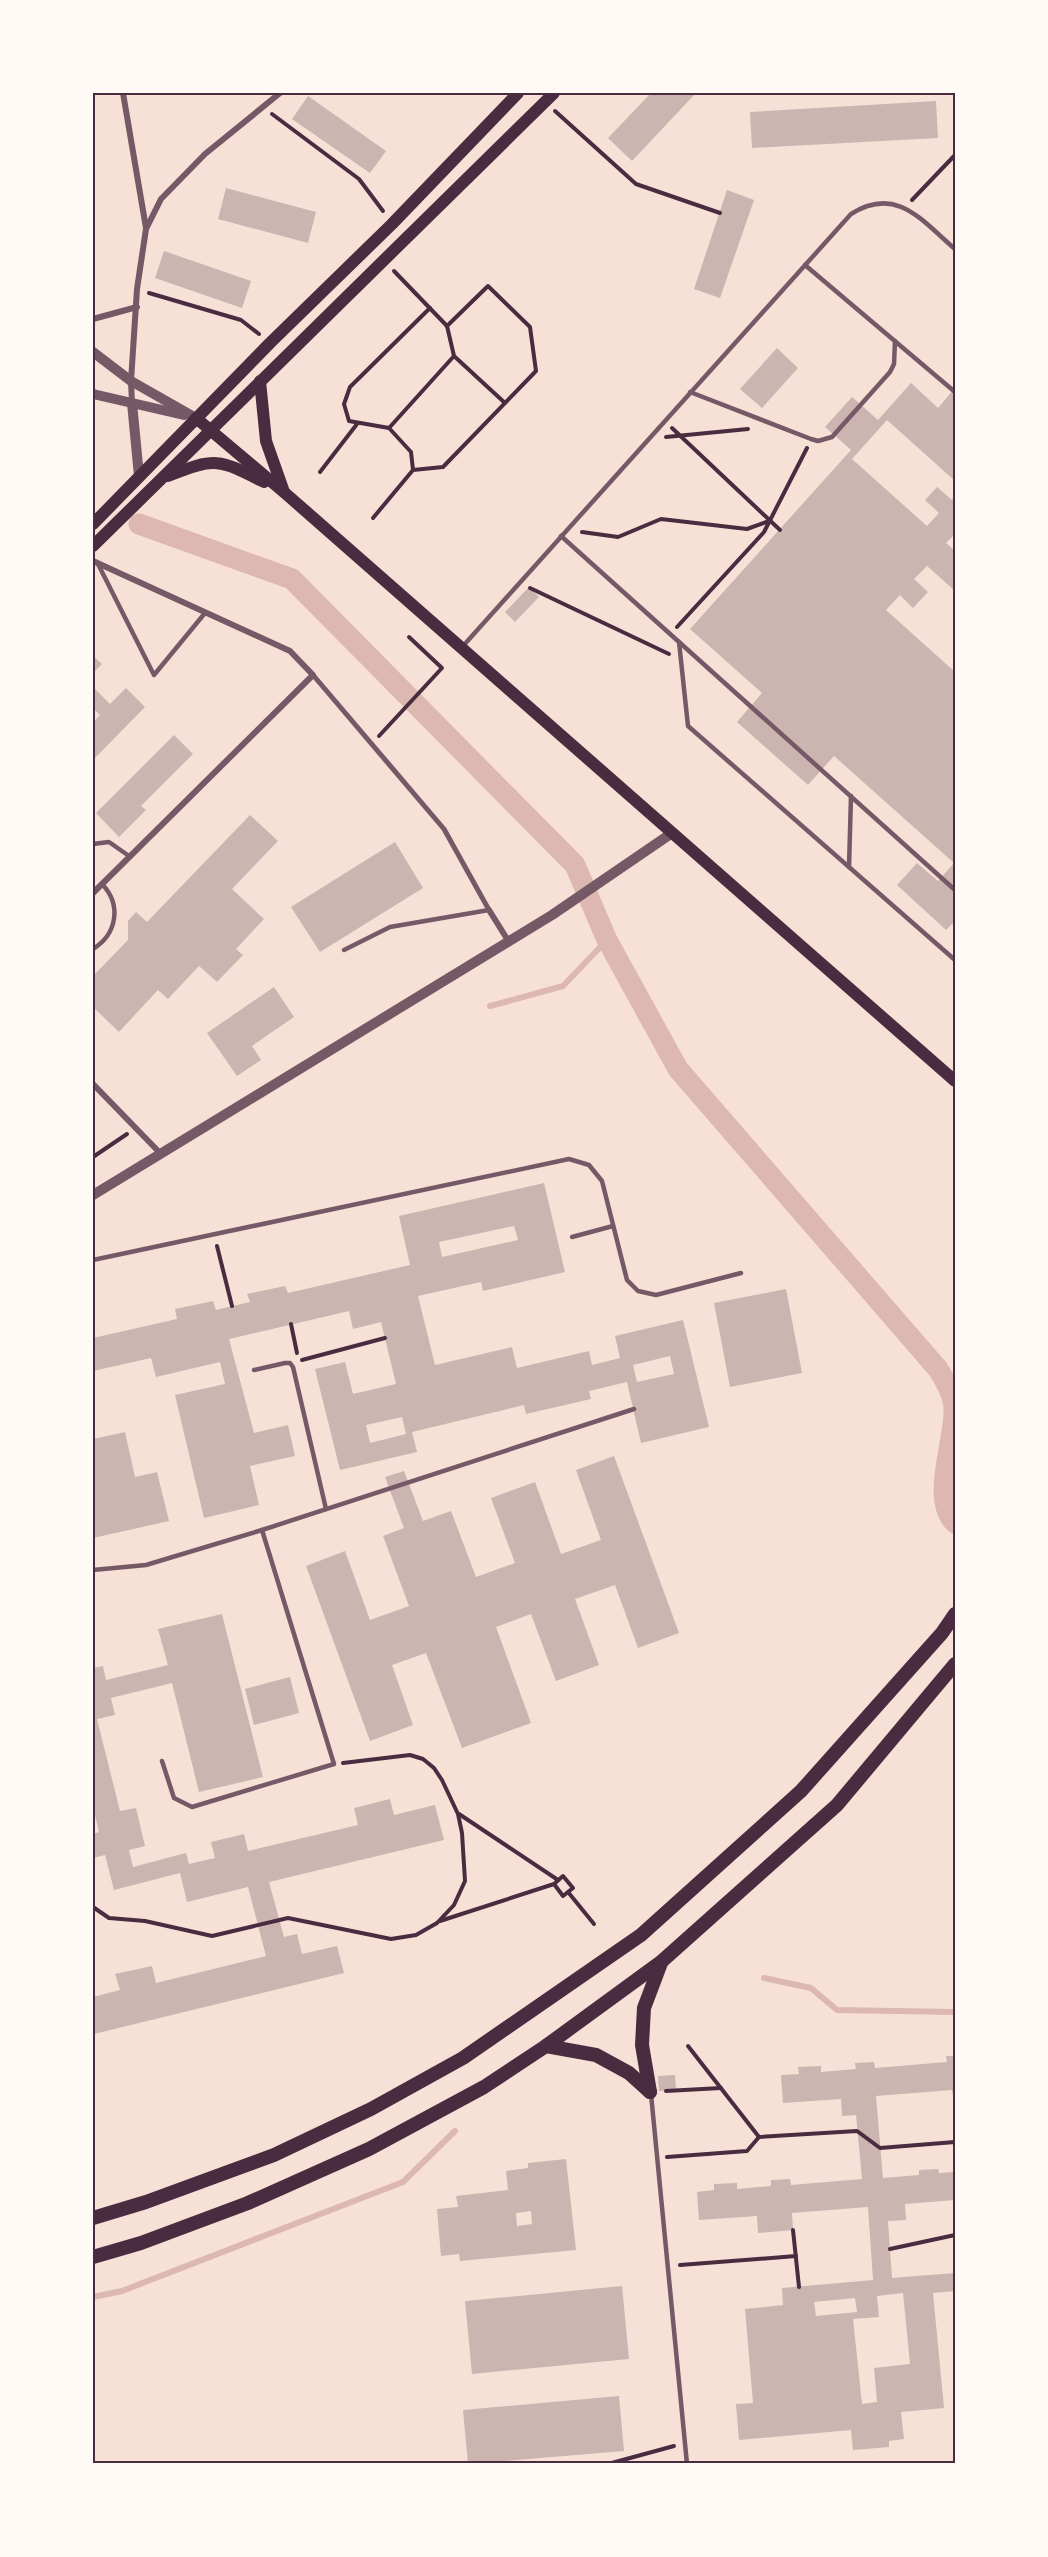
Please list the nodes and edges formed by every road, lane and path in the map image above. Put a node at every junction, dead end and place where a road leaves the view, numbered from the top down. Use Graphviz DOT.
graph roads {
  1 [pos="123,93"];
  2 [pos="280,93"];
  3 [pos="518,93"];
  4 [pos="550,98"];
  5 [pos="264,108"];
  6 [pos="955,155"];
  7 [pos="906,207"];
  8 [pos="720,213"];
  9 [pos="392,224"];
  10 [pos="146,229"];
  11 [pos="955,249"];
  12 [pos="383,260"];
  13 [pos="805,265"];
  14 [pos="137,289"];
  15 [pos="137,307"];
  16 [pos="430,308"];
  17 [pos="93,319"];
  18 [pos="447,326"];
  19 [pos="895,341"];
  20 [pos="270,343"];
  21 [pos="93,352"];
  22 [pos="454,356"];
  23 [pos="131,381"];
  24 [pos="260,381"];
  25 [pos="690,392"];
  26 [pos="955,392"];
  27 [pos="93,394"];
  28 [pos="505,403"];
  29 [pos="132,404"];
  30 [pos="196,418"];
  31 [pos="664,421"];
  32 [pos="765,421"];
  33 [pos="357,424"];
  34 [pos="389,428"];
  35 [pos="210,430"];
  36 [pos="680,435"];
  37 [pos="811,439"];
  38 [pos="648,440"];
  39 [pos="413,470"];
  40 [pos="320,472"];
  41 [pos="139,476"];
  42 [pos="162,478"];
  43 [pos="285,493"];
  44 [pos="373,518"];
  45 [pos="770,521"];
  46 [pos="93,524"];
  47 [pos="780,530"];
  48 [pos="561,536"];
  49 [pos="96,544"];
  50 [pos="95,562"];
  51 [pos="529,587"];
  52 [pos="206,613"];
  53 [pos="670,634"];
  54 [pos="409,637"];
  55 [pos="679,642"];
  56 [pos="461,648"];
  57 [pos="681,660"];
  58 [pos="313,675"];
  59 [pos="373,743"];
  60 [pos="851,796"];
  61 [pos="672,833"];
  62 [pos="93,844"];
  63 [pos="129,856"];
  64 [pos="849,867"];
  65 [pos="102,885"];
  66 [pos="955,890"];
  67 [pos="93,893"];
  68 [pos="489,910"];
  69 [pos="509,942"];
  70 [pos="93,949"];
  71 [pos="344,950"];
  72 [pos="955,960"];
  73 [pos="955,1081"];
  74 [pos="93,1084"];
  75 [pos="135,1129"];
  76 [pos="160,1153"];
  77 [pos="93,1157"];
  78 [pos="93,1195"];
  79 [pos="613,1226"];
  80 [pos="215,1234"];
  81 [pos="572,1237"];
  82 [pos="93,1260"];
  83 [pos="741,1273"];
  84 [pos="232,1306"];
  85 [pos="291,1324"];
  86 [pos="385,1338"];
  87 [pos="254,1370"];
  88 [pos="634,1409"];
  89 [pos="326,1509"];
  90 [pos="262,1530"];
  91 [pos="93,1570"];
  92 [pos="955,1614"];
  93 [pos="955,1664"];
  94 [pos="162,1761"];
  95 [pos="334,1764"];
  96 [pos="458,1814"];
  97 [pos="556,1882"];
  98 [pos="568,1892"];
  99 [pos="93,1907"];
  100 [pos="439,1921"];
  101 [pos="594,1924"];
  102 [pos="661,1962"];
  103 [pos="546,2046"];
  104 [pos="688,2046"];
  105 [pos="721,2088"];
  106 [pos="650,2092"];
  107 [pos="759,2137"];
  108 [pos="955,2142"];
  109 [pos="657,2158"];
  110 [pos="93,2218"];
  111 [pos="793,2230"];
  112 [pos="955,2235"];
  113 [pos="890,2248"];
  114 [pos="796,2256"];
  115 [pos="93,2257"];
  116 [pos="668,2266"];
  117 [pos="799,2287"];
  118 [pos="685,2444"];
  119 [pos="608,2464"];
  120 [pos="687,2464"];
  1 -- 10 [label="street"];
  2 -- 5 [label="street"];
  3 -- 9 [label="main road"];
  4 -- 8 [label="path"];
  4 -- 12 [label="main road"];
  5 -- 9 [label="path"];
  5 -- 10 [label="street"];
  6 -- 7 [label="path"];
  7 -- 11 [label="lane"];
  7 -- 13 [label="lane"];
  9 -- 20 [label="main road"];
  10 -- 14 [label="street"];
  12 -- 16 [label="path"];
  12 -- 24 [label="main road"];
  13 -- 19 [label="lane"];
  13 -- 25 [label="lane"];
  14 -- 15 [label="street"];
  14 -- 20 [label="path"];
  15 -- 17 [label="street"];
  15 -- 23 [label="street"];
  16 -- 18 [label="path"];
  16 -- 33 [label="path"];
  18 -- 22 [label="path"];
  18 -- 28 [label="path"];
  19 -- 26 [label="lane"];
  19 -- 37 [label="lane"];
  20 -- 30 [label="main road"];
  21 -- 23 [label="street"];
  22 -- 28 [label="path"];
  22 -- 34 [label="path"];
  23 -- 29 [label="street"];
  23 -- 30 [label="street"];
  24 -- 35 [label="main road"];
  24 -- 43 [label="main road"];
  25 -- 31 [label="lane"];
  25 -- 32 [label="lane"];
  27 -- 29 [label="street"];
  28 -- 39 [label="path"];
  29 -- 30 [label="street"];
  29 -- 41 [label="street"];
  30 -- 35 [label="main road"];
  30 -- 41 [label="main road"];
  31 -- 36 [label="path"];
  31 -- 38 [label="lane"];
  32 -- 36 [label="path"];
  32 -- 37 [label="lane"];
  33 -- 34 [label="path"];
  33 -- 40 [label="path"];
  34 -- 39 [label="path"];
  35 -- 42 [label="main road"];
  35 -- 43 [label="main road"];
  36 -- 38 [label="path"];
  36 -- 45 [label="path"];
  37 -- 45 [label="path"];
  38 -- 48 [label="lane"];
  39 -- 44 [label="path"];
  41 -- 46 [label="main road"];
  42 -- 43 [label="main road"];
  42 -- 49 [label="main road"];
  43 -- 56 [label="main road"];
  45 -- 47 [label="path"];
  45 -- 48 [label="path"];
  45 -- 53 [label="path"];
  48 -- 53 [label="lane"];
  48 -- 56 [label="lane"];
  50 -- 52 [label="street"];
  50 -- 52 [label="lane"];
  51 -- 57 [label="path"];
  52 -- 58 [label="street"];
  53 -- 55 [label="lane"];
  54 -- 59 [label="path"];
  55 -- 57 [label="lane"];
  55 -- 60 [label="lane"];
  56 -- 61 [label="main road"];
  57 -- 64 [label="lane"];
  58 -- 59 [label="street"];
  58 -- 63 [label="street"];
  59 -- 68 [label="street"];
  60 -- 64 [label="lane"];
  60 -- 66 [label="lane"];
  61 -- 69 [label="street"];
  61 -- 73 [label="main road"];
  62 -- 63 [label="lane"];
  63 -- 65 [label="street"];
  64 -- 72 [label="lane"];
  65 -- 67 [label="street"];
  65 -- 70 [label="lane"];
  68 -- 69 [label="street"];
  68 -- 71 [label="lane"];
  69 -- 76 [label="street"];
  74 -- 75 [label="street"];
  75 -- 76 [label="street"];
  75 -- 77 [label="path"];
  76 -- 78 [label="street"];
  79 -- 80 [label="lane"];
  79 -- 81 [label="lane"];
  79 -- 83 [label="lane"];
  80 -- 82 [label="lane"];
  80 -- 84 [label="path"];
  85 -- 86 [label="path"];
  87 -- 89 [label="lane"];
  88 -- 89 [label="lane"];
  89 -- 90 [label="lane"];
  90 -- 91 [label="lane"];
  90 -- 95 [label="lane"];
  92 -- 110 [label="highway"];
  93 -- 102 [label="highway"];
  94 -- 95 [label="lane"];
  95 -- 96 [label="path"];
  96 -- 97 [label="path"];
  96 -- 100 [label="path"];
  97 -- 98 [label="path"];
  97 -- 98 [label="path"];
  97 -- 100 [label="path"];
  98 -- 101 [label="path"];
  99 -- 100 [label="path"];
  102 -- 103 [label="highway"];
  102 -- 106 [label="highway"];
  103 -- 106 [label="highway"];
  103 -- 115 [label="highway"];
  104 -- 105 [label="path"];
  105 -- 106 [label="path"];
  105 -- 107 [label="path"];
  106 -- 109 [label="lane"];
  107 -- 108 [label="path"];
  107 -- 109 [label="path"];
  109 -- 116 [label="lane"];
  111 -- 114 [label="path"];
  112 -- 113 [label="path"];
  114 -- 116 [label="path"];
  114 -- 117 [label="path"];
  116 -- 118 [label="lane"];
  118 -- 119 [label="path"];
  118 -- 120 [label="lane"];
}
